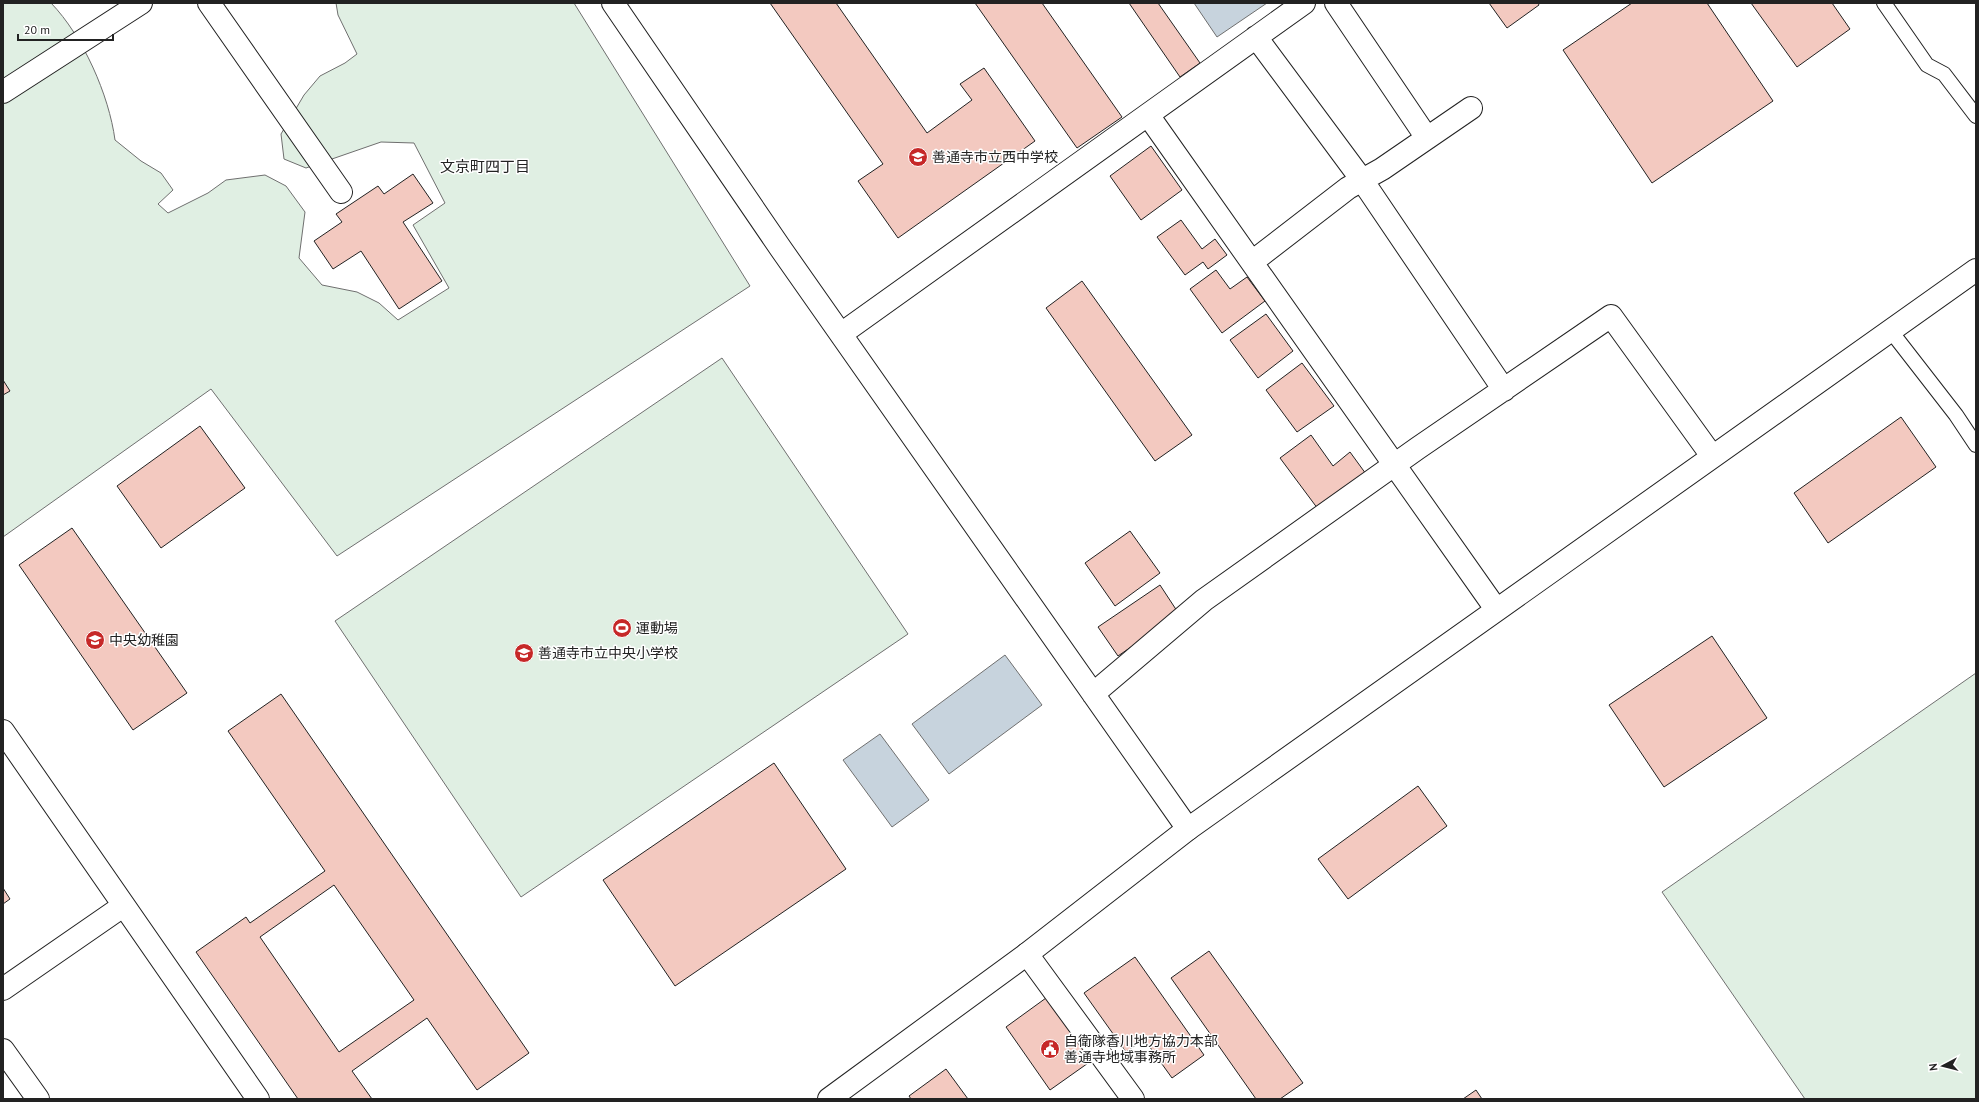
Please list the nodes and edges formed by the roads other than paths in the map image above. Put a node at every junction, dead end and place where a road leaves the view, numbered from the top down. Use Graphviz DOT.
graph roads {
  1 [pos="141,3"];
  2 [pos="209,3"];
  3 [pos="612,3"];
  4 [pos="1304,3"];
  5 [pos="1336,3"];
  6 [pos="1884,3"];
  7 [pos="1256,37"];
  8 [pos="3,92"];
  9 [pos="1471,108"];
  10 [pos="1148,115"];
  11 [pos="1976,116"];
  12 [pos="1427,138"];
  13 [pos="1362,180"];
  14 [pos="341,192"];
  15 [pos="1252,262"];
  16 [pos="1976,270"];
  17 [pos="1890,330"];
  18 [pos="841,334"];
  19 [pos="1504,390"];
  20 [pos="1976,445"];
  21 [pos="1712,456"];
  22 [pos="1395,465"];
  23 [pos="1496,609"];
  24 [pos="1093,694"];
  25 [pos="3,731"];
  26 [pos="1188,829"];
  27 [pos="124,906"];
  28 [pos="1027,954"];
  29 [pos="3,989"];
  30 [pos="3,1050"];
  31 [pos="38,1099"];
  32 [pos="258,1099"];
  33 [pos="828,1099"];
  34 [pos="1133,1099"];
  1 -- 8 [label="street"];
  2 -- 14 [label="street"];
  3 -- 18 [label="street"];
  4 -- 7 [label="street"];
  5 -- 12 [label="street"];
  6 -- 11 [label="lane"];
  7 -- 10 [label="street"];
  7 -- 13 [label="street"];
  9 -- 12 [label="street"];
  10 -- 15 [label="street"];
  10 -- 18 [label="street"];
  12 -- 13 [label="street"];
  13 -- 15 [label="street"];
  13 -- 19 [label="street"];
  15 -- 22 [label="street"];
  16 -- 17 [label="street"];
  17 -- 20 [label="lane"];
  17 -- 21 [label="street"];
  18 -- 24 [label="street"];
  19 -- 21 [label="street"];
  19 -- 22 [label="street"];
  21 -- 23 [label="street"];
  22 -- 23 [label="street"];
  22 -- 24 [label="street"];
  23 -- 26 [label="street"];
  24 -- 26 [label="street"];
  25 -- 27 [label="street"];
  26 -- 28 [label="street"];
  27 -- 29 [label="street"];
  27 -- 32 [label="street"];
  28 -- 33 [label="street"];
  28 -- 34 [label="street"];
  30 -- 31 [label="street"];
}
